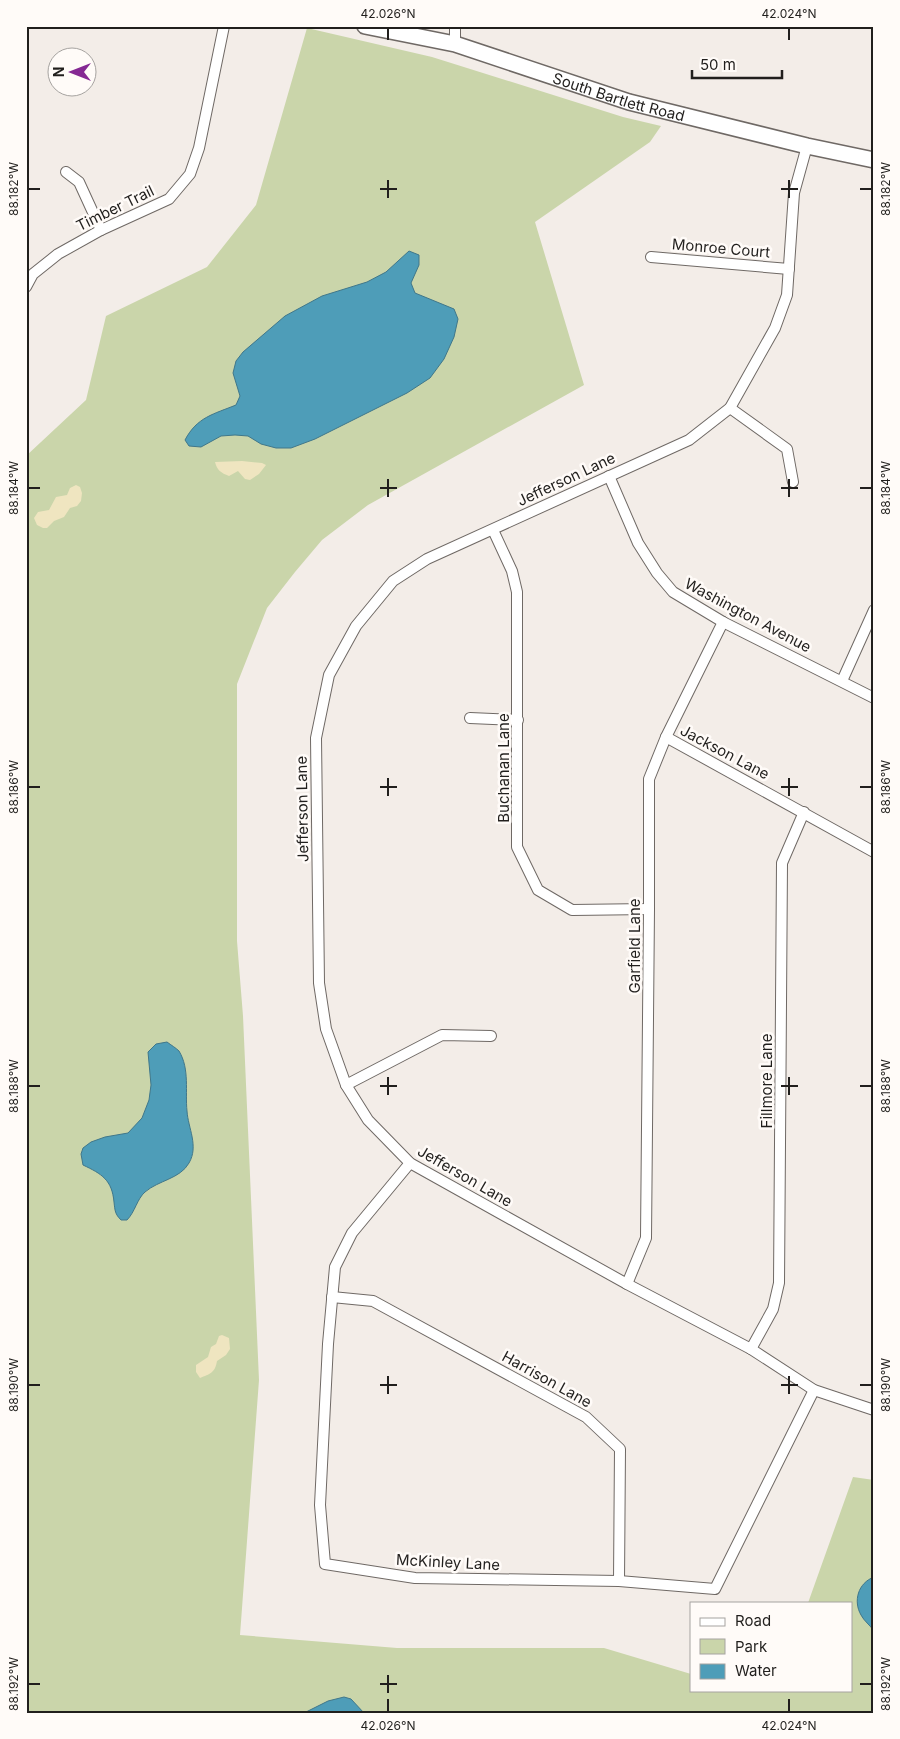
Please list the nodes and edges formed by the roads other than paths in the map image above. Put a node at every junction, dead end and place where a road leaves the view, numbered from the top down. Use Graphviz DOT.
graph roads {
  1 [pos="224,26"];
  2 [pos="365,26"];
  3 [pos="455,26"];
  4 [pos="455,44"];
  5 [pos="807,146"];
  6 [pos="874,160"];
  7 [pos="66,172"];
  8 [pos="101,230"];
  9 [pos="651,257"];
  10 [pos="789,269"];
  11 [pos="26,287"];
  12 [pos="730,408"];
  13 [pos="609,476"];
  14 [pos="793,482"];
  15 [pos="493,530"];
  16 [pos="874,610"];
  17 [pos="723,622"];
  18 [pos="842,681"];
  19 [pos="874,698"];
  20 [pos="470,718"];
  21 [pos="518,720"];
  22 [pos="666,737"];
  23 [pos="804,812"];
  24 [pos="874,852"];
  25 [pos="650,909"];
  26 [pos="491,1036"];
  27 [pos="346,1084"];
  28 [pos="410,1163"];
  29 [pos="627,1284"];
  30 [pos="332,1297"];
  31 [pos="751,1349"];
  32 [pos="814,1390"];
  33 [pos="874,1410"];
  34 [pos="619,1581"];
  1 -- 8 [label="street, Timber Trail"];
  2 -- 4 [label="main road, South Bartlett Road"];
  3 -- 4 [label="street"];
  4 -- 5 [label="main road, South Bartlett Road"];
  5 -- 6 [label="main road, South Bartlett Road"];
  5 -- 10 [label="street, Jefferson Lane"];
  7 -- 8 [label="street"];
  8 -- 11 [label="street, Timber Trail"];
  9 -- 10 [label="street, Monroe Court"];
  10 -- 12 [label="street, Jefferson Lane"];
  12 -- 13 [label="street, Jefferson Lane"];
  12 -- 14 [label="street"];
  13 -- 15 [label="street, Jefferson Lane"];
  13 -- 17 [label="street, Washington Avenue"];
  15 -- 21 [label="street, Buchanan Lane"];
  15 -- 27 [label="street, Jefferson Lane"];
  16 -- 18 [label="street"];
  17 -- 18 [label="street, Washington Avenue"];
  17 -- 22 [label="street, Garfield Lane"];
  18 -- 19 [label="street, Washington Avenue"];
  20 -- 21 [label="street"];
  21 -- 25 [label="street, Buchanan Lane"];
  22 -- 23 [label="street, Jackson Lane"];
  22 -- 25 [label="street, Garfield Lane"];
  23 -- 24 [label="street, Jackson Lane"];
  23 -- 31 [label="street, Fillmore Lane"];
  25 -- 29 [label="street, Garfield Lane"];
  26 -- 27 [label="street"];
  27 -- 28 [label="street, Jefferson Lane"];
  28 -- 29 [label="street, Jefferson Lane"];
  28 -- 30 [label="street, McKinley Lane"];
  29 -- 31 [label="street, Jefferson Lane"];
  30 -- 34 [label="street, Harrison Lane"];
  30 -- 34 [label="street, McKinley Lane"];
  31 -- 32 [label="street, Jefferson Lane"];
  32 -- 33 [label="street, Jefferson Lane"];
  32 -- 34 [label="street, McKinley Lane"];
}
